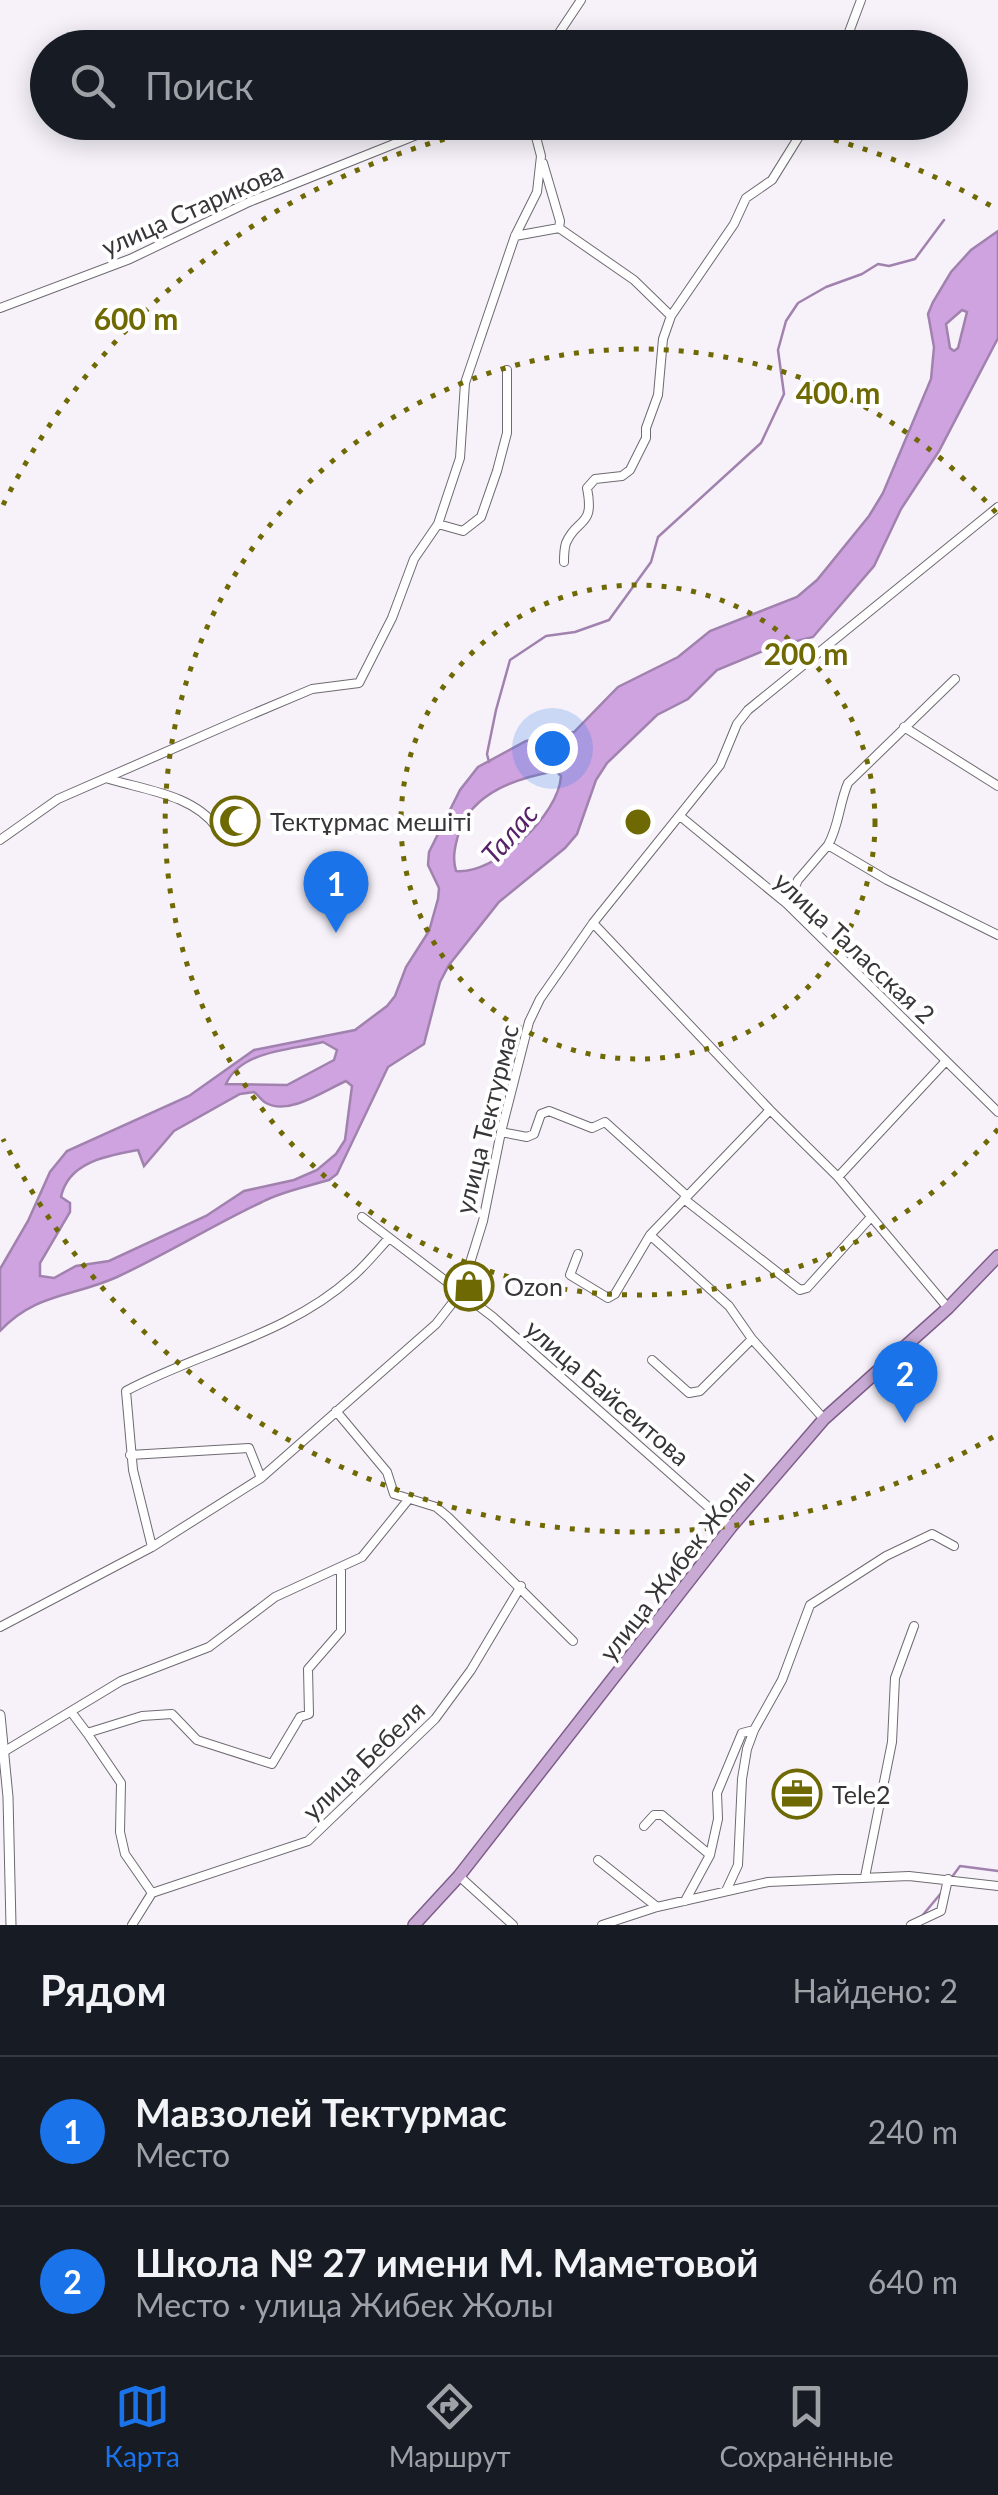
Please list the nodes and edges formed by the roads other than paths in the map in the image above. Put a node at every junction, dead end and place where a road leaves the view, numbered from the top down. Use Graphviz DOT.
graph roads {
  1 [pos="581,0"];
  2 [pos="862,0"];
  3 [pos="561,30"];
  4 [pos="850,30"];
  5 [pos="404,140"];
  6 [pos="537,140"];
  7 [pos="797,140"];
  8 [pos="542,156"];
  9 [pos="559,228"];
  10 [pos="515,236"];
  11 [pos="0,308"];
  12 [pos="671,316"];
  13 [pos="508,370"];
  14 [pos="998,507"];
  15 [pos="438,524"];
  16 [pos="564,562"];
  17 [pos="955,678"];
  18 [pos="904,728"];
  19 [pos="109,779"];
  20 [pos="998,786"];
  21 [pos="680,816"];
  22 [pos="217,828"];
  23 [pos="0,840"];
  24 [pos="828,845"];
  25 [pos="786,904"];
  26 [pos="593,923"];
  27 [pos="998,936"];
  28 [pos="946,1061"];
  29 [pos="770,1110"];
  30 [pos="998,1112"];
  31 [pos="501,1132"];
  32 [pos="838,1177"];
  33 [pos="686,1197"];
  34 [pos="871,1216"];
  35 [pos="362,1217"];
  36 [pos="650,1234"];
  37 [pos="389,1238"];
  38 [pos="578,1254"];
  39 [pos="998,1256"];
  40 [pos="460,1292"];
  41 [pos="948,1308"];
  42 [pos="752,1340"];
  43 [pos="652,1360"];
  44 [pos="336,1411"];
  45 [pos="824,1420"];
  46 [pos="130,1455"];
  47 [pos="260,1478"];
  48 [pos="408,1500"];
  49 [pos="731,1527"];
  50 [pos="954,1546"];
  51 [pos="152,1547"];
  52 [pos="341,1567"];
  53 [pos="521,1586"];
  54 [pos="914,1626"];
  55 [pos="0,1627"];
  56 [pos="573,1641"];
  57 [pos="72,1713"];
  58 [pos="0,1715"];
  59 [pos="754,1730"];
  60 [pos="87,1732"];
  61 [pos="5,1751"];
  62 [pos="644,1826"];
  63 [pos="710,1856"];
  64 [pos="598,1860"];
  65 [pos="460,1876"];
  66 [pos="866,1876"];
  67 [pos="948,1879"];
  68 [pos="998,1886"];
  69 [pos="4,1891"];
  70 [pos="726,1891"];
  71 [pos="152,1892"];
  72 [pos="684,1901"];
  73 [pos="657,1908"];
  74 [pos="10,1925"];
  75 [pos="132,1925"];
  76 [pos="414,1925"];
  77 [pos="514,1925"];
  78 [pos="602,1925"];
  79 [pos="911,1925"];
  1 -- 3 [label="street"];
  2 -- 4 [label="street"];
  5 -- 11 [label="street, улица Старикова"];
  6 -- 8 [label="street"];
  7 -- 12 [label="street"];
  8 -- 9 [label="street"];
  8 -- 10 [label="street"];
  9 -- 10 [label="street"];
  9 -- 12 [label="street"];
  10 -- 15 [label="street"];
  12 -- 16 [label="street"];
  13 -- 15 [label="street"];
  14 -- 21 [label="street, улица Тектурмас"];
  15 -- 19 [label="street"];
  17 -- 18 [label="street"];
  18 -- 20 [label="street"];
  18 -- 24 [label="street"];
  19 -- 22 [label="street"];
  19 -- 23 [label="street"];
  21 -- 25 [label="street, улица Таласская 2"];
  21 -- 26 [label="street, улица Тектурмас"];
  24 -- 25 [label="street"];
  24 -- 27 [label="street"];
  25 -- 28 [label="street, улица Таласская 2"];
  26 -- 29 [label="street"];
  26 -- 31 [label="street, улица Тектурмас"];
  28 -- 30 [label="street, улица Таласская 2"];
  28 -- 32 [label="street"];
  29 -- 32 [label="street"];
  29 -- 33 [label="street"];
  31 -- 33 [label="street"];
  31 -- 40 [label="street, улица Тектурмас"];
  32 -- 34 [label="street"];
  33 -- 34 [label="street"];
  33 -- 36 [label="street"];
  34 -- 41 [label="street"];
  35 -- 37 [label="street, улица Байсеитова"];
  36 -- 38 [label="street"];
  36 -- 42 [label="street"];
  37 -- 40 [label="street, улица Байсеитова"];
  37 -- 46 [label="street"];
  39 -- 41 [label="main road, улица Жибек Жолы"];
  40 -- 44 [label="street, улица Тектурмас"];
  40 -- 49 [label="street, улица Байсеитова"];
  41 -- 45 [label="main road, улица Жибек Жолы"];
  42 -- 43 [label="street"];
  42 -- 45 [label="street"];
  44 -- 47 [label="street, улица Тектурмас"];
  44 -- 48 [label="street"];
  45 -- 49 [label="main road, улица Жибек Жолы"];
  46 -- 47 [label="street"];
  46 -- 51 [label="street"];
  47 -- 51 [label="street, улица Тектурмас"];
  48 -- 52 [label="street"];
  48 -- 53 [label="street"];
  49 -- 65 [label="main road, улица Жибек Жолы"];
  50 -- 59 [label="street"];
  51 -- 55 [label="street, улица Тектурмас"];
  52 -- 57 [label="street"];
  52 -- 60 [label="street"];
  53 -- 56 [label="street"];
  53 -- 71 [label="street, улица Бебеля"];
  54 -- 66 [label="street"];
  57 -- 60 [label="street"];
  57 -- 61 [label="street"];
  58 -- 61 [label="street"];
  59 -- 63 [label="street"];
  59 -- 70 [label="street"];
  60 -- 71 [label="street"];
  61 -- 69 [label="street"];
  62 -- 63 [label="street"];
  63 -- 72 [label="street"];
  64 -- 73 [label="street"];
  65 -- 76 [label="main road, улица Жибек Жолы"];
  65 -- 77 [label="street"];
  66 -- 67 [label="street"];
  66 -- 70 [label="street"];
  67 -- 68 [label="street"];
  67 -- 79 [label="street"];
  69 -- 74 [label="street"];
  70 -- 72 [label="street"];
  71 -- 75 [label="street"];
  72 -- 73 [label="street"];
  73 -- 78 [label="street"];
}
